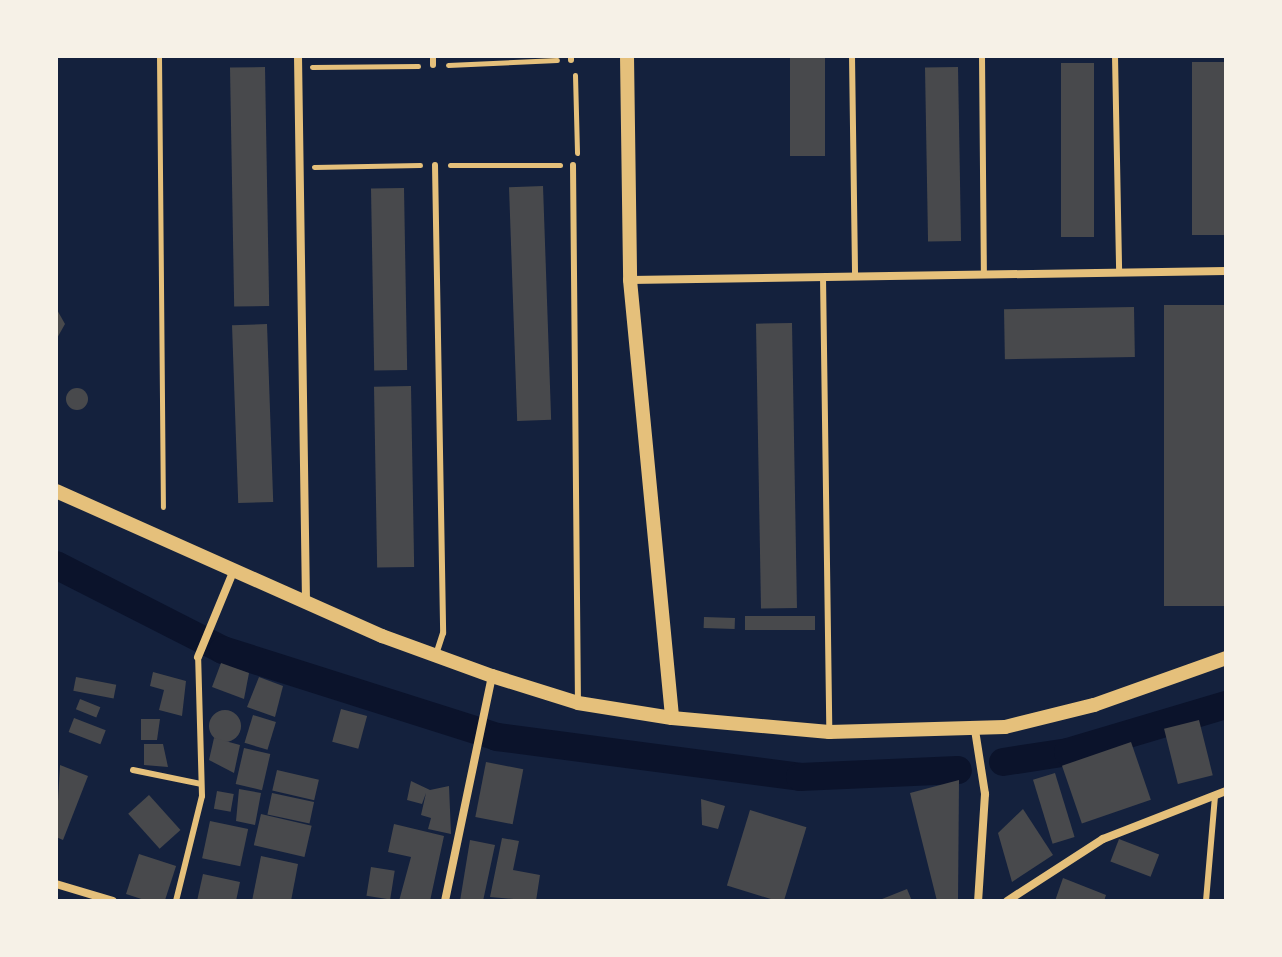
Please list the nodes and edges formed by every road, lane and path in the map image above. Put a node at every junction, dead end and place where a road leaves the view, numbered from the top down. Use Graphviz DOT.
graph roads {
  1 [pos="159,56"];
  2 [pos="298,56"];
  3 [pos="433,56"];
  4 [pos="627,56"];
  5 [pos="852,56"];
  6 [pos="982,56"];
  7 [pos="1115,56"];
  8 [pos="571,58"];
  9 [pos="433,65"];
  10 [pos="435,165"];
  11 [pos="573,165"];
  12 [pos="1226,271"];
  13 [pos="1119,273"];
  14 [pos="984,275"];
  15 [pos="855,276"];
  16 [pos="823,277"];
  17 [pos="630,280"];
  18 [pos="56,491"];
  19 [pos="163,507"];
  20 [pos="233,572"];
  21 [pos="306,601"];
  22 [pos="436,655"];
  23 [pos="198,657"];
  24 [pos="1226,658"];
  25 [pos="492,676"];
  26 [pos="578,703"];
  27 [pos="672,718"];
  28 [pos="975,730"];
  29 [pos="829,732"];
  30 [pos="133,770"];
  31 [pos="201,784"];
  32 [pos="1226,791"];
  33 [pos="1215,795"];
  34 [pos="56,884"];
  35 [pos="113,901"];
  36 [pos="176,901"];
  37 [pos="445,901"];
  38 [pos="978,901"];
  39 [pos="1007,901"];
  40 [pos="1206,901"];
  1 -- 19 [label="path"];
  2 -- 21 [label="street"];
  3 -- 9 [label="lane"];
  4 -- 17 [label="street"];
  5 -- 15 [label="lane"];
  6 -- 14 [label="lane"];
  7 -- 13 [label="lane"];
  8 -- 11 [label="path"];
  10 -- 22 [label="lane"];
  11 -- 26 [label="lane"];
  12 -- 13 [label="street"];
  13 -- 14 [label="street"];
  14 -- 15 [label="street"];
  15 -- 16 [label="street"];
  16 -- 17 [label="street"];
  16 -- 29 [label="lane"];
  17 -- 27 [label="street"];
  18 -- 20 [label="street"];
  20 -- 21 [label="street"];
  20 -- 23 [label="street"];
  21 -- 22 [label="street"];
  22 -- 25 [label="street"];
  23 -- 31 [label="lane"];
  24 -- 28 [label="street"];
  25 -- 26 [label="street"];
  25 -- 37 [label="street"];
  26 -- 27 [label="street"];
  27 -- 29 [label="street"];
  28 -- 29 [label="street"];
  28 -- 38 [label="street"];
  30 -- 31 [label="lane"];
  31 -- 36 [label="lane"];
  32 -- 33 [label="street"];
  33 -- 39 [label="street"];
  33 -- 40 [label="lane"];
  34 -- 35 [label="street"];
}
